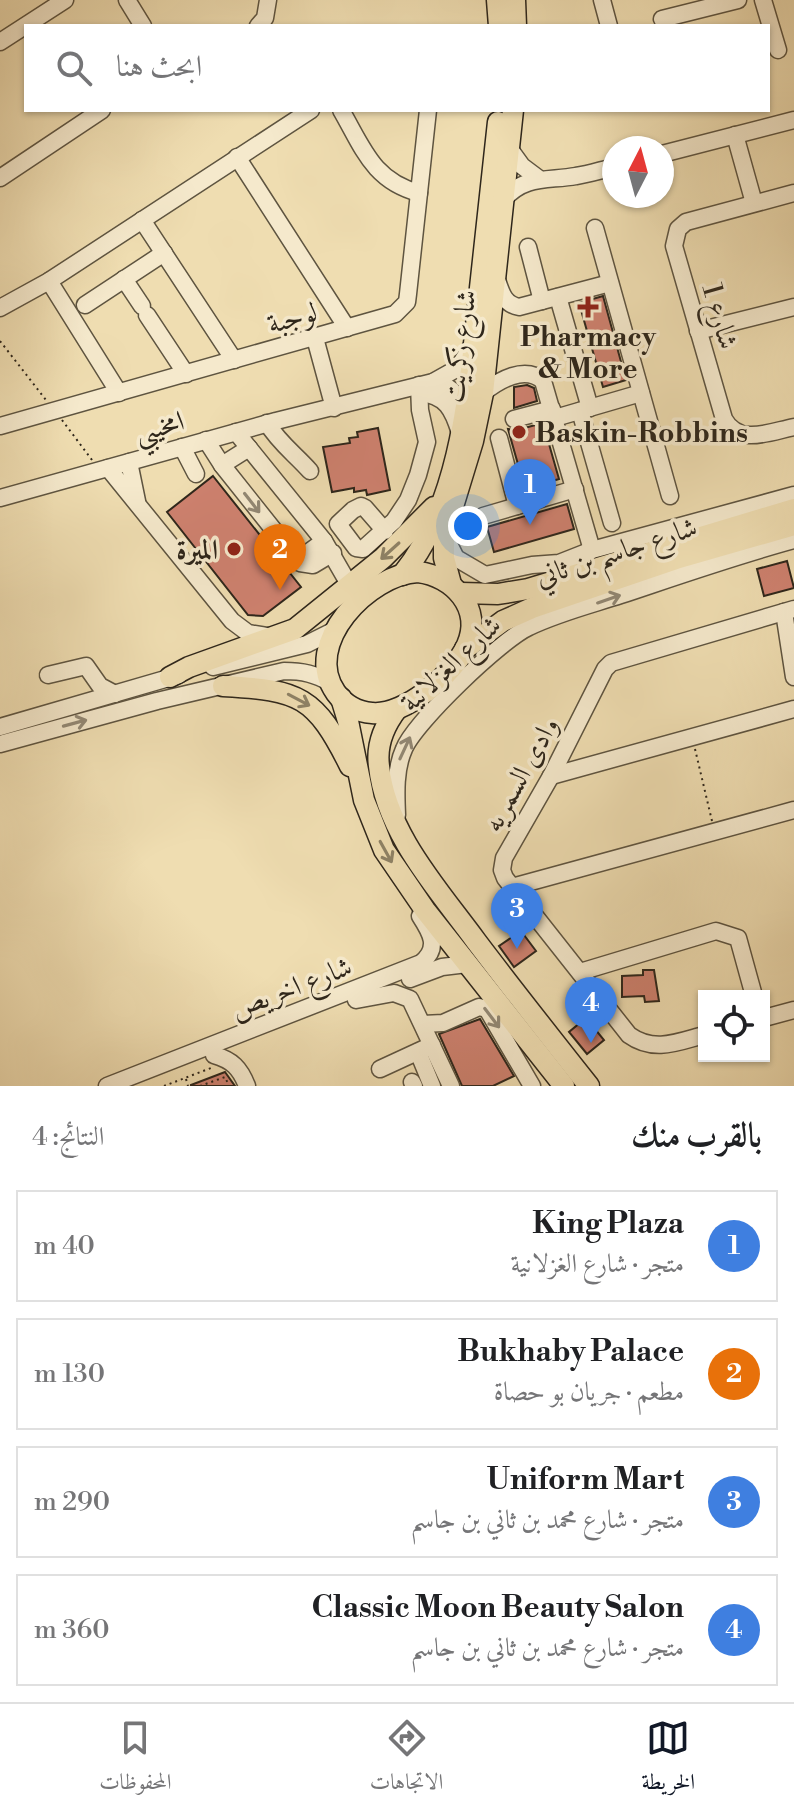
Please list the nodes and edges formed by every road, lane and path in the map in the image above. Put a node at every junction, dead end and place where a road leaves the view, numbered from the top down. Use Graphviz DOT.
graph roads {
  1 [pos="65,0"];
  2 [pos="127,0"];
  3 [pos="497,0"];
  4 [pos="515,0"];
  5 [pos="602,0"];
  6 [pos="738,0"];
  7 [pos="763,0"];
  8 [pos="662,19"];
  9 [pos="28,24"];
  10 [pos="142,24"];
  11 [pos="499,24"];
  12 [pos="516,24"];
  13 [pos="608,24"];
  14 [pos="24,26"];
  15 [pos="0,42"];
  16 [pos="780,49"];
  17 [pos="99,112"];
  18 [pos="308,112"];
  19 [pos="342,112"];
  20 [pos="428,112"];
  21 [pos="499,112"];
  22 [pos="513,112"];
  23 [pos="794,120"];
  24 [pos="735,135"];
  25 [pos="509,148"];
  26 [pos="674,151"];
  27 [pos="237,157"];
  28 [pos="602,170"];
  29 [pos="0,178"];
  30 [pos="538,178"];
  31 [pos="419,193"];
  32 [pos="794,193"];
  33 [pos="504,199"];
  34 [pos="754,203"];
  35 [pos="142,220"];
  36 [pos="595,228"];
  37 [pos="528,247"];
  38 [pos="164,253"];
  39 [pos="496,277"];
  40 [pos="124,279"];
  41 [pos="49,281"];
  42 [pos="610,283"];
  43 [pos="550,299"];
  44 [pos="85,305"];
  45 [pos="794,307"];
  46 [pos="0,308"];
  47 [pos="347,328"];
  48 [pos="698,331"];
  49 [pos="315,338"];
  50 [pos="474,341"];
  51 [pos="234,360"];
  52 [pos="186,374"];
  53 [pos="419,392"];
  54 [pos="119,393"];
  55 [pos="483,393"];
  56 [pos="641,393"];
  57 [pos="334,408"];
  58 [pos="585,409"];
  59 [pos="554,414"];
  60 [pos="514,419"];
  61 [pos="272,422"];
  62 [pos="0,426"];
  63 [pos="462,426"];
  64 [pos="794,427"];
  65 [pos="236,432"];
  66 [pos="499,438"];
  67 [pos="206,440"];
  68 [pos="182,447"];
  69 [pos="249,448"];
  70 [pos="129,462"];
  71 [pos="222,465"];
  72 [pos="108,468"];
  73 [pos="310,471"];
  74 [pos="196,474"];
  75 [pos="575,489"];
  76 [pos="445,495"];
  77 [pos="794,495"];
  78 [pos="670,496"];
  79 [pos="0,498"];
  80 [pos="137,501"];
  81 [pos="517,506"];
  82 [pos="794,509"];
  83 [pos="581,515"];
  84 [pos="483,516"];
  85 [pos="794,525"];
  86 [pos="385,531"];
  87 [pos="444,536"];
  88 [pos="637,538"];
  89 [pos="794,540"];
  90 [pos="329,547"];
  91 [pos="592,550"];
  92 [pos="675,551"];
  93 [pos="722,560"];
  94 [pos="402,575"];
  95 [pos="350,586"];
  96 [pos="456,589"];
  97 [pos="789,610"];
  98 [pos="232,621"];
  99 [pos="335,630"];
  100 [pos="281,636"];
  101 [pos="465,649"];
  102 [pos="231,652"];
  103 [pos="48,675"];
  104 [pos="170,677"];
  105 [pos="794,677"];
  106 [pos="92,678"];
  107 [pos="223,686"];
  108 [pos="336,691"];
  109 [pos="115,694"];
  110 [pos="83,704"];
  111 [pos="397,709"];
  112 [pos="794,709"];
  113 [pos="0,727"];
  114 [pos="692,736"];
  115 [pos="0,744"];
  116 [pos="551,776"];
  117 [pos="360,785"];
  118 [pos="794,810"];
  119 [pos="397,824"];
  120 [pos="714,832"];
  121 [pos="512,887"];
  122 [pos="414,895"];
  123 [pos="467,964"];
  124 [pos="580,972"];
  125 [pos="752,990"];
  126 [pos="356,1000"];
  127 [pos="794,1010"];
  128 [pos="770,1016"];
  129 [pos="423,1024"];
  130 [pos="698,1037"];
  131 [pos="425,1048"];
  132 [pos="214,1061"];
  133 [pos="380,1069"];
  134 [pos="185,1078"];
  135 [pos="107,1086"];
  136 [pos="132,1086"];
  137 [pos="164,1086"];
  138 [pos="188,1086"];
  139 [pos="200,1086"];
  140 [pos="229,1086"];
  141 [pos="247,1086"];
  142 [pos="432,1086"];
  143 [pos="451,1086"];
  144 [pos="532,1086"];
  145 [pos="564,1086"];
  146 [pos="589,1086"];
  1 -- 9 [label="street"];
  2 -- 10 [label="street"];
  3 -- 11 [label="main road"];
  4 -- 12 [label="main road"];
  5 -- 13 [label="street"];
  6 -- 8 [label="street"];
  7 -- 16 [label="street"];
  14 -- 15 [label="street"];
  17 -- 29 [label="street"];
  18 -- 27 [label="street"];
  19 -- 31 [label="street"];
  20 -- 31 [label="street, لوجبة"];
  21 -- 50 [label="main road, شارع زكريت"];
  22 -- 25 [label="main road, شارع زكريت"];
  23 -- 24 [label="street"];
  24 -- 26 [label="street"];
  24 -- 34 [label="street"];
  25 -- 30 [label="street"];
  25 -- 33 [label="main road, شارع زكريت"];
  27 -- 35 [label="street"];
  27 -- 47 [label="street"];
  28 -- 30 [label="street"];
  30 -- 33 [label="street"];
  31 -- 47 [label="street, لوجبة"];
  32 -- 34 [label="street, شارع 1"];
  33 -- 39 [label="main road, شارع زكريت"];
  34 -- 48 [label="street, شارع 1"];
  35 -- 38 [label="street"];
  35 -- 41 [label="street"];
  36 -- 42 [label="street"];
  37 -- 43 [label="street"];
  38 -- 40 [label="street"];
  38 -- 51 [label="street"];
  39 -- 43 [label="street"];
  39 -- 55 [label="main road, شارع زكريت"];
  40 -- 44 [label="street"];
  40 -- 52 [label="street"];
  41 -- 46 [label="street"];
  41 -- 54 [label="street"];
  42 -- 43 [label="street"];
  42 -- 56 [label="street"];
  43 -- 58 [label="street"];
  45 -- 48 [label="street"];
  47 -- 49 [label="street, لوجبة"];
  48 -- 64 [label="street, شارع 1"];
  49 -- 51 [label="street, لوجبة"];
  49 -- 57 [label="street"];
  50 -- 53 [label="street, امخيبي"];
  50 -- 63 [label="main road, شارع زكريت"];
  51 -- 52 [label="street, لوجبة"];
  52 -- 54 [label="street, لوجبة"];
  53 -- 57 [label="street, امخيبي"];
  53 -- 63 [label="street"];
  53 -- 86 [label="street"];
  54 -- 62 [label="street, لوجبة"];
  55 -- 59 [label="street"];
  55 -- 87 [label="main road, شارع زكريت"];
  56 -- 58 [label="street"];
  56 -- 78 [label="street"];
  57 -- 61 [label="street, امخيبي"];
  58 -- 59 [label="street"];
  58 -- 83 [label="street"];
  59 -- 60 [label="street"];
  59 -- 75 [label="street"];
  61 -- 65 [label="street, امخيبي"];
  61 -- 73 [label="street"];
  63 -- 76 [label="main road, شارع زكريت"];
  65 -- 67 [label="street, امخيبي"];
  65 -- 69 [label="street"];
  66 -- 81 [label="street"];
  67 -- 68 [label="street, امخيبي"];
  67 -- 71 [label="street"];
  68 -- 70 [label="street, امخيبي"];
  68 -- 74 [label="street"];
  69 -- 71 [label="street"];
  69 -- 90 [label="street"];
  70 -- 72 [label="street, امخيبي"];
  70 -- 80 [label="street"];
  71 -- 90 [label="street, one-way"];
  72 -- 79 [label="street, امخيبي"];
  72 -- 80 [label="street"];
  75 -- 81 [label="street"];
  75 -- 83 [label="street"];
  76 -- 94 [label="main road, شارع زكريت"];
  76 -- 95 [label="main road, one-way"];
  77 -- 88 [label="street, شارع الغزلانية"];
  80 -- 98 [label="street"];
  81 -- 84 [label="street"];
  82 -- 92 [label="main road, شارع جاسم بن ثاني"];
  83 -- 91 [label="street"];
  85 -- 92 [label="main road, شارع جاسم بن ثاني"];
  87 -- 91 [label="street, شارع الغزلانية"];
  87 -- 96 [label="main road, شارع زكريت"];
  88 -- 91 [label="street, شارع الغزلانية"];
  88 -- 92 [label="main road"];
  89 -- 93 [label="street, شارع الغزلانية"];
  90 -- 95 [label="street"];
  92 -- 93 [label="main road"];
  92 -- 96 [label="main road, شارع جاسم بن ثاني"];
  92 -- 101 [label="main road, شارع جاسم بن ثاني"];
  119 -- 93 [label="street, شارع الغزلانية, one-way"];
  94 -- 96 [label="main road"];
  94 -- 99 [label="main road"];
  95 -- 100 [label="main road"];
  96 -- 101 [label="main road"];
  97 -- 105 [label="street"];
  97 -- 116 [label="street, وادى السمريه"];
  98 -- 100 [label="street"];
  98 -- 102 [label="street"];
  99 -- 104 [label="street"];
  99 -- 108 [label="main road"];
  100 -- 102 [label="main road"];
  101 -- 111 [label="main road"];
  102 -- 104 [label="main road"];
  103 -- 106 [label="street"];
  104 -- 109 [label="street"];
  106 -- 109 [label="street"];
  106 -- 110 [label="street"];
  107 -- 108 [label="street"];
  115 -- 107 [label="street, one-way"];
  107 -- 117 [label="main road, one-way"];
  108 -- 111 [label="main road"];
  108 -- 117 [label="main road"];
  109 -- 110 [label="street"];
  110 -- 113 [label="street"];
  111 -- 119 [label="main road"];
  112 -- 114 [label="street"];
  114 -- 116 [label="street"];
  114 -- 120 [label="path"];
  116 -- 121 [label="street, وادى السمريه"];
  117 -- 122 [label="main road, one-way"];
  118 -- 120 [label="street"];
  119 -- 146 [label="main road"];
  120 -- 121 [label="street"];
  121 -- 124 [label="street"];
  122 -- 123 [label="main road"];
  122 -- 135 [label="street, شارع اخريص"];
  123 -- 126 [label="street, شارع اخريص"];
  123 -- 145 [label="main road"];
  124 -- 125 [label="street"];
  124 -- 130 [label="street"];
  126 -- 129 [label="street"];
  126 -- 132 [label="street, شارع اخريص"];
  127 -- 128 [label="street"];
  129 -- 131 [label="street"];
  129 -- 144 [label="street, one-way"];
  131 -- 133 [label="street"];
  131 -- 142 [label="street"];
  131 -- 143 [label="street"];
  132 -- 134 [label="path"];
  132 -- 136 [label="street, شارع اخريص"];
  132 -- 141 [label="street"];
  134 -- 137 [label="path"];
  134 -- 138 [label="path"];
  139 -- 140 [label="path"];
}
